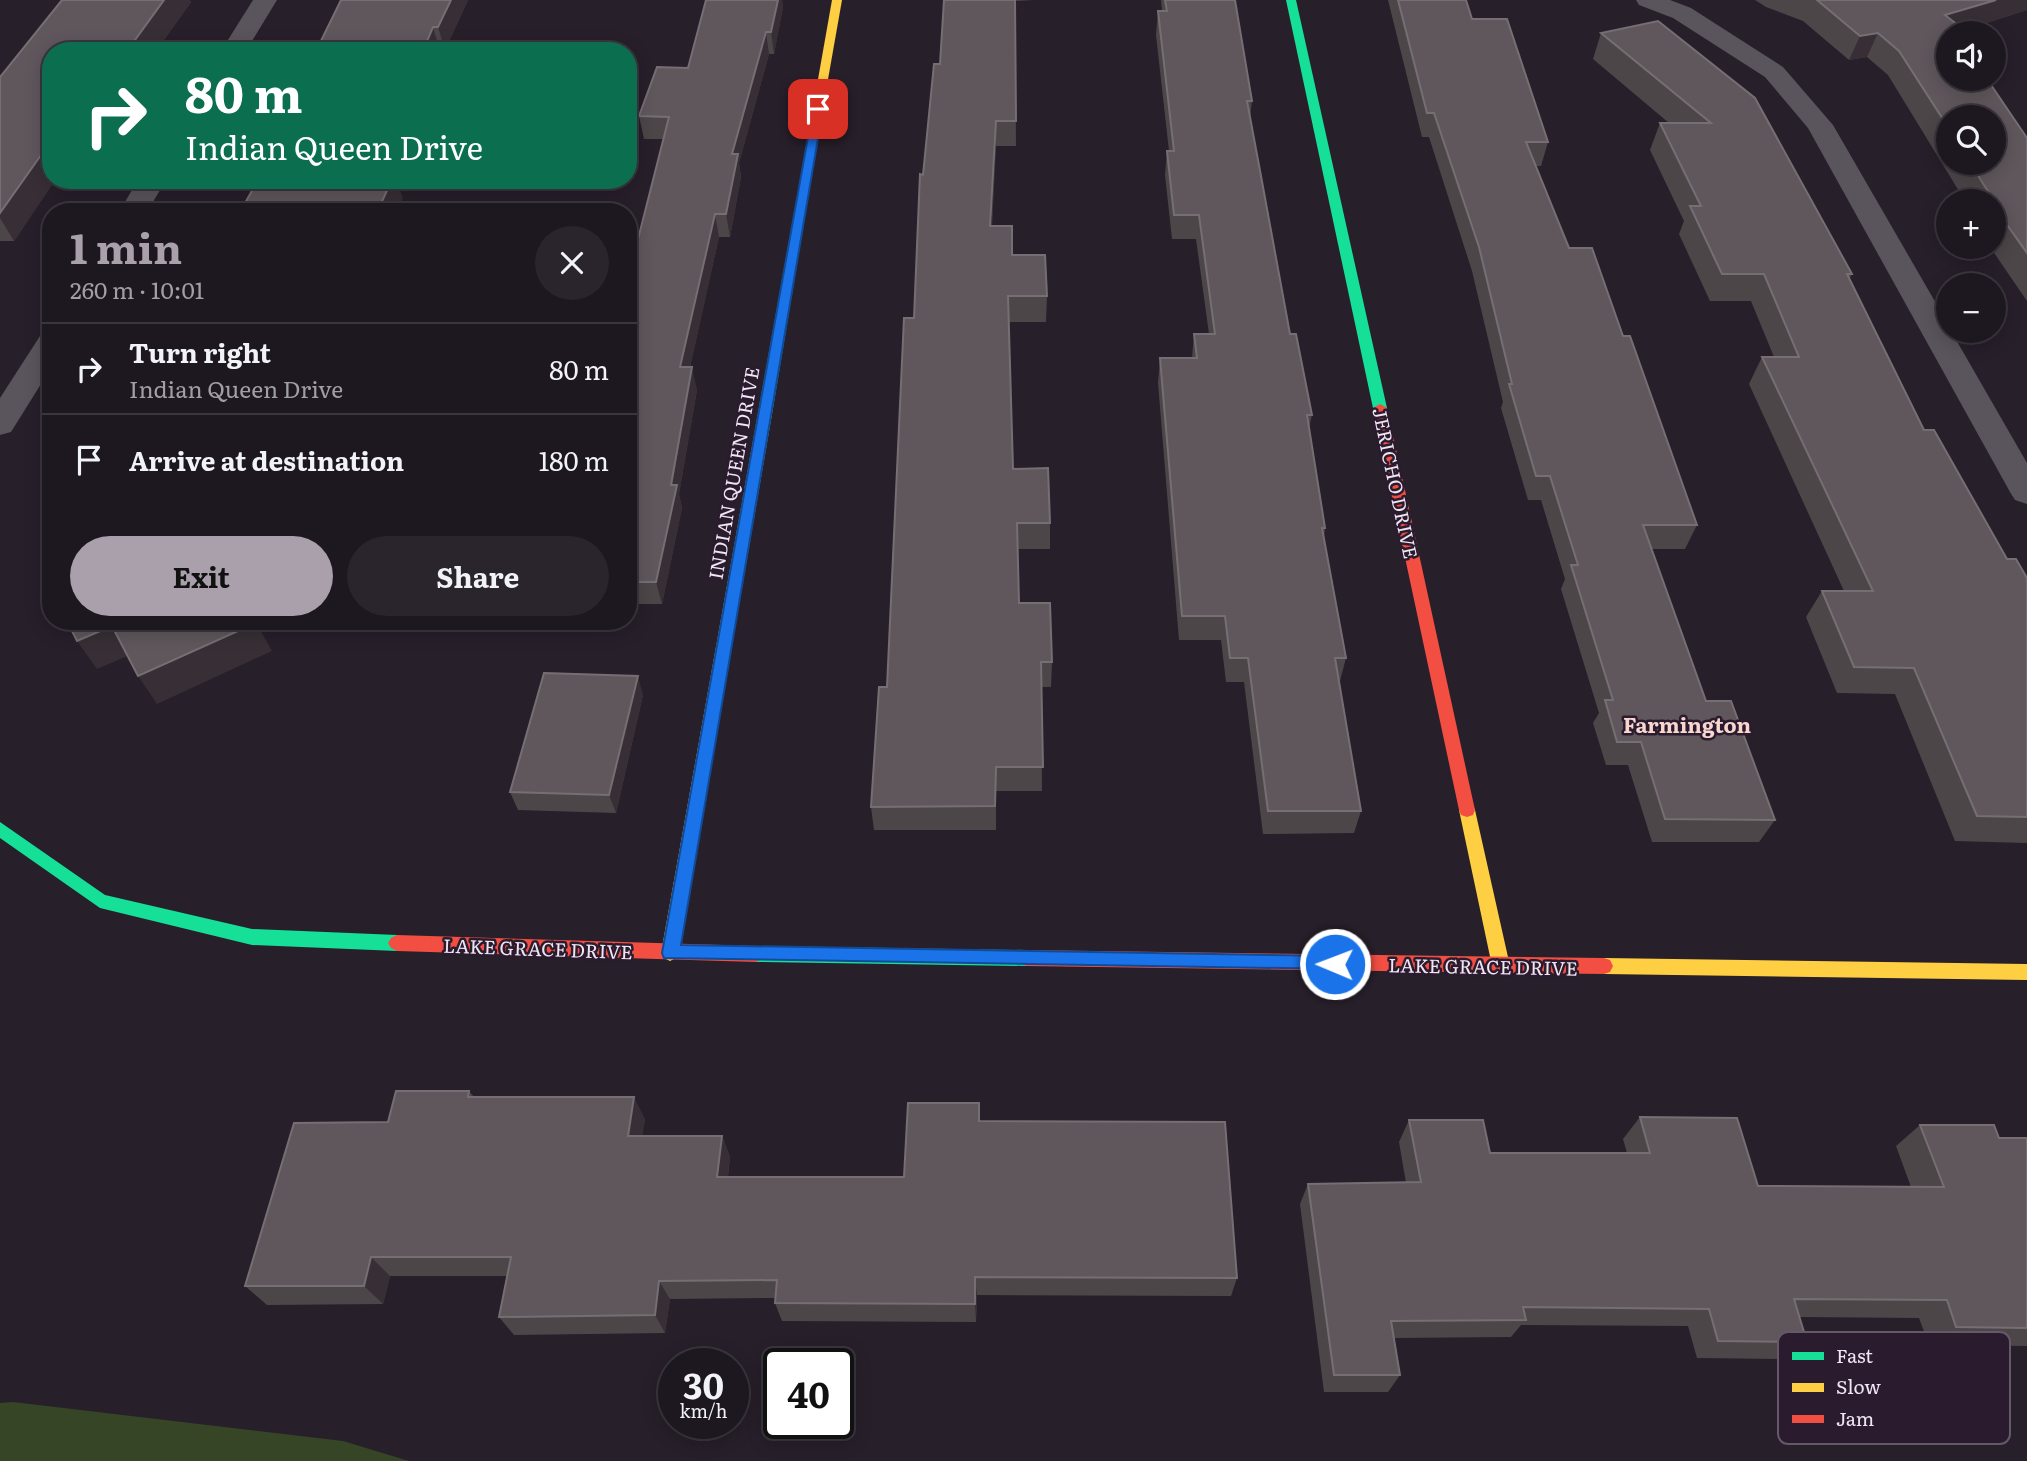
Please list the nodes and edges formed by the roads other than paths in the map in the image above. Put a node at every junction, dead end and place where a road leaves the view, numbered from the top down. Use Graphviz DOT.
graph roads {
  1 [pos="265,0"];
  2 [pos="837,0"];
  3 [pos="1291,0"];
  4 [pos="1648,0"];
  5 [pos="239,42"];
  6 [pos="42,357"];
  7 [pos="0,424"];
  8 [pos="2027,492"];
  9 [pos="0,829"];
  10 [pos="670,953"];
  11 [pos="1501,966"];
  12 [pos="2027,972"];
  1 -- 5 [label="street"];
  2 -- 10 [label="street, INDIAN QUEEN DRIVE"];
  3 -- 11 [label="street, JERICHO DRIVE"];
  4 -- 8 [label="street"];
  6 -- 7 [label="street"];
  9 -- 10 [label="street, LAKE GRACE DRIVE"];
  10 -- 11 [label="street, LAKE GRACE DRIVE"];
  11 -- 12 [label="street, LAKE GRACE DRIVE"];
}
